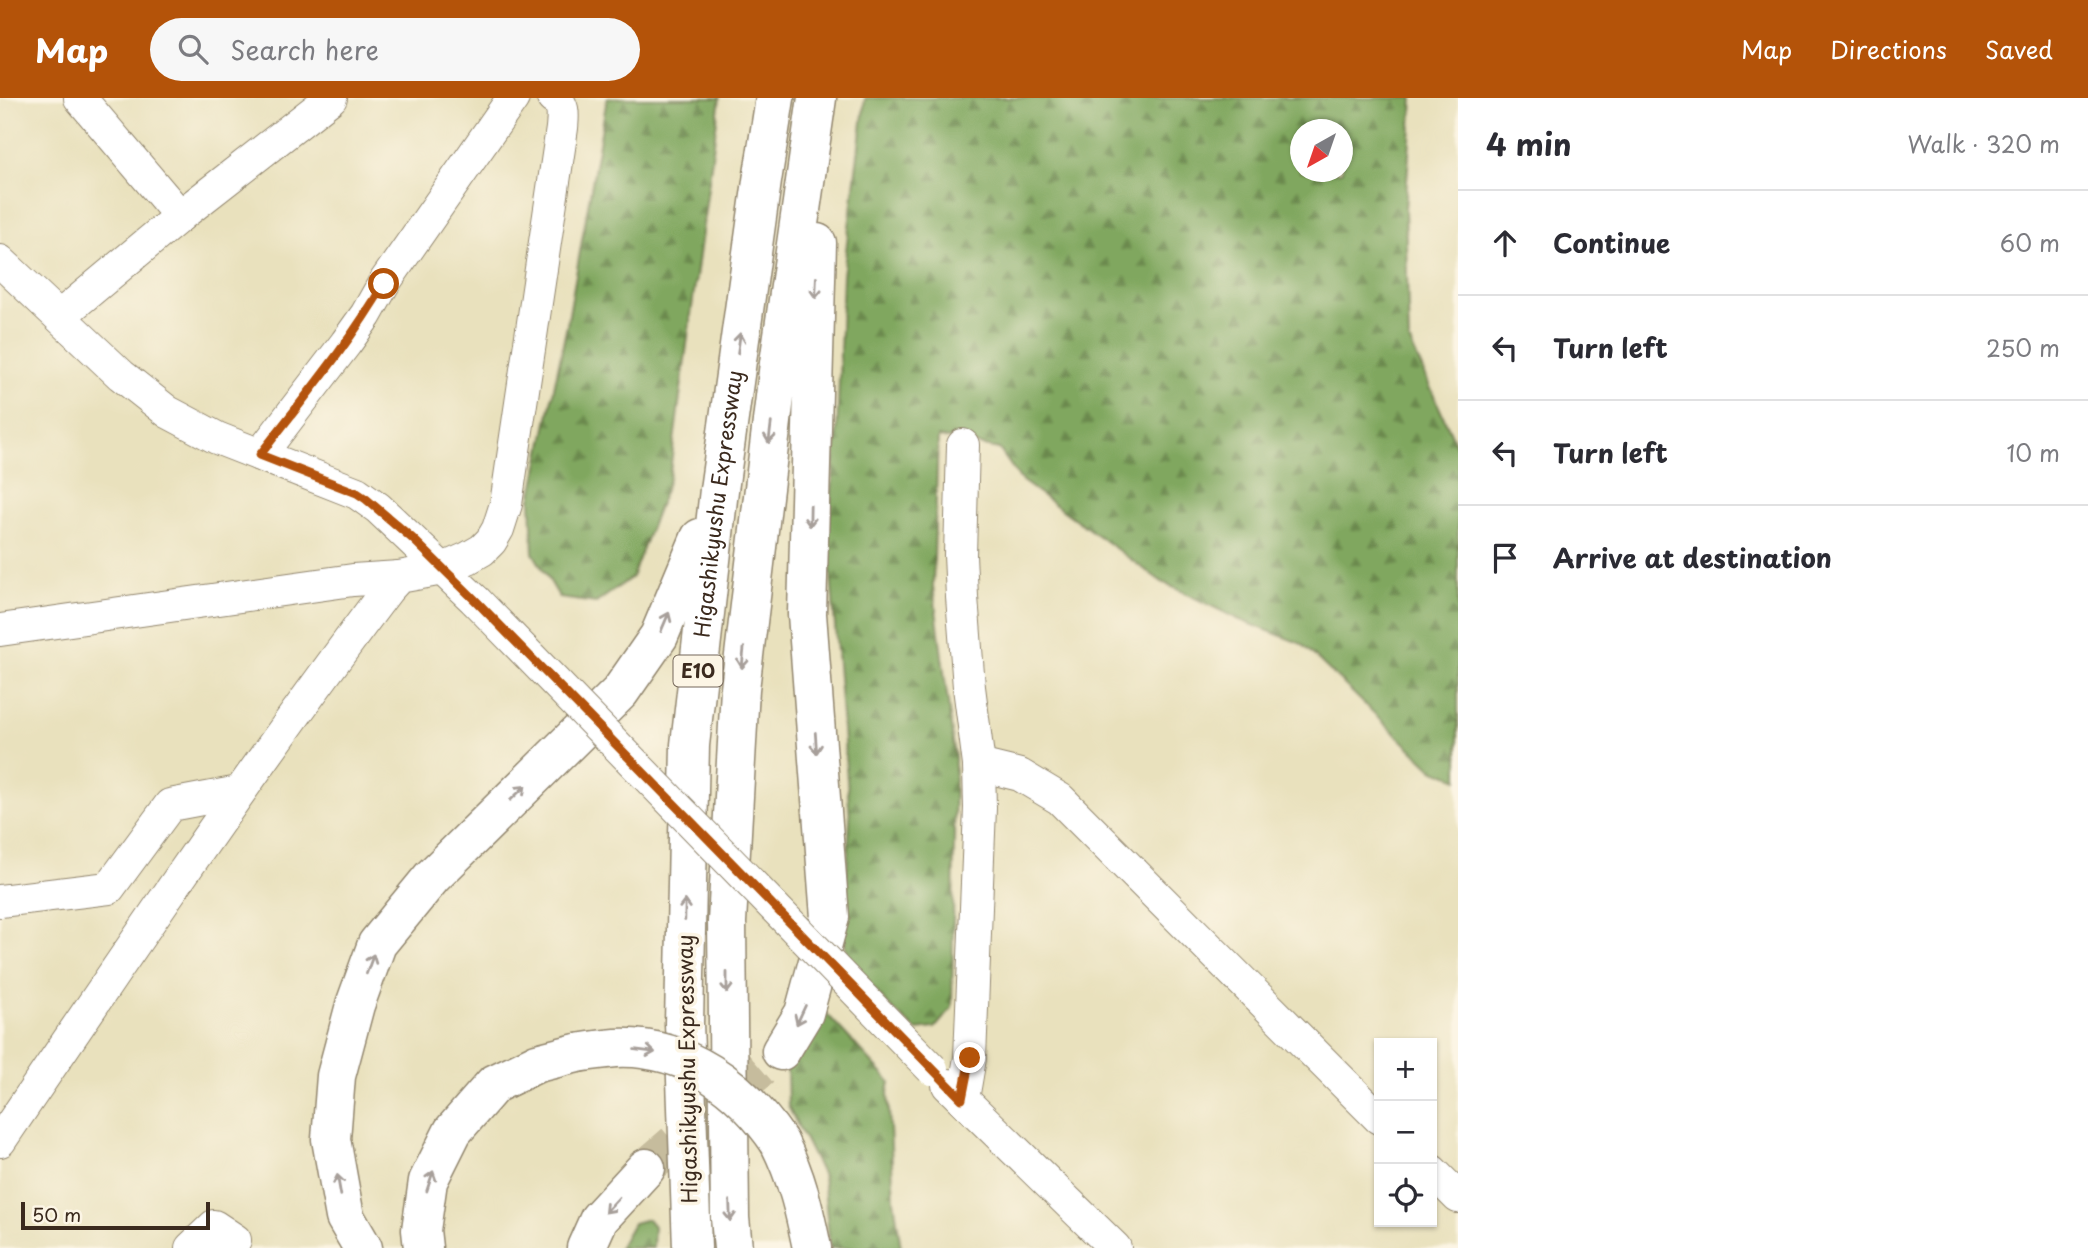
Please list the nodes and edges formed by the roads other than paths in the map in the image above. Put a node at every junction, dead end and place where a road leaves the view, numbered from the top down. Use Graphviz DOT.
graph roads {
  1 [pos="80,98"];
  2 [pos="331,98"];
  3 [pos="513,98"];
  4 [pos="553,98"];
  5 [pos="775,98"];
  6 [pos="817,98"];
  7 [pos="827,98"];
  8 [pos="180,216"];
  9 [pos="0,261"];
  10 [pos="60,316"];
  11 [pos="963,445"];
  12 [pos="260,455"];
  13 [pos="719,490"];
  14 [pos="443,569"];
  15 [pos="399,577"];
  16 [pos="0,630"];
  17 [pos="979,765"];
  18 [pos="239,793"];
  19 [pos="0,901"];
  20 [pos="781,1051"];
  21 [pos="962,1099"];
  22 [pos="1374,1113"];
  23 [pos="0,1141"];
  24 [pos="646,1168"];
  25 [pos="1437,1176"];
  26 [pos="1458,1197"];
  27 [pos="191,1248"];
  28 [pos="229,1248"];
  29 [pos="363,1248"];
  30 [pos="423,1248"];
  31 [pos="586,1248"];
  32 [pos="692,1248"];
  33 [pos="733,1248"];
  34 [pos="812,1248"];
  35 [pos="1115,1248"];
  1 -- 8 [label="street"];
  2 -- 8 [label="street"];
  3 -- 12 [label="street"];
  4 -- 14 [label="street"];
  13 -- 5 [label="highway, Higashikyushu Expressway / E10, one-way"];
  6 -- 33 [label="highway, Higashikyushu Expressway / E10, one-way"];
  7 -- 20 [label="highway, one-way"];
  8 -- 10 [label="street"];
  9 -- 10 [label="street"];
  10 -- 12 [label="street"];
  11 -- 17 [label="street"];
  12 -- 14 [label="street"];
  29 -- 13 [label="highway, one-way"];
  32 -- 13 [label="highway, Higashikyushu Expressway / E10, one-way"];
  14 -- 15 [label="street"];
  14 -- 21 [label="street, bridge"];
  15 -- 16 [label="street"];
  15 -- 18 [label="street"];
  17 -- 21 [label="street"];
  17 -- 22 [label="street"];
  18 -- 19 [label="street"];
  18 -- 23 [label="street"];
  21 -- 35 [label="street"];
  24 -- 31 [label="highway, one-way"];
  25 -- 26 [label="street"];
  27 -- 28 [label="street"];
  30 -- 34 [label="highway, one-way, bridge"];
}
